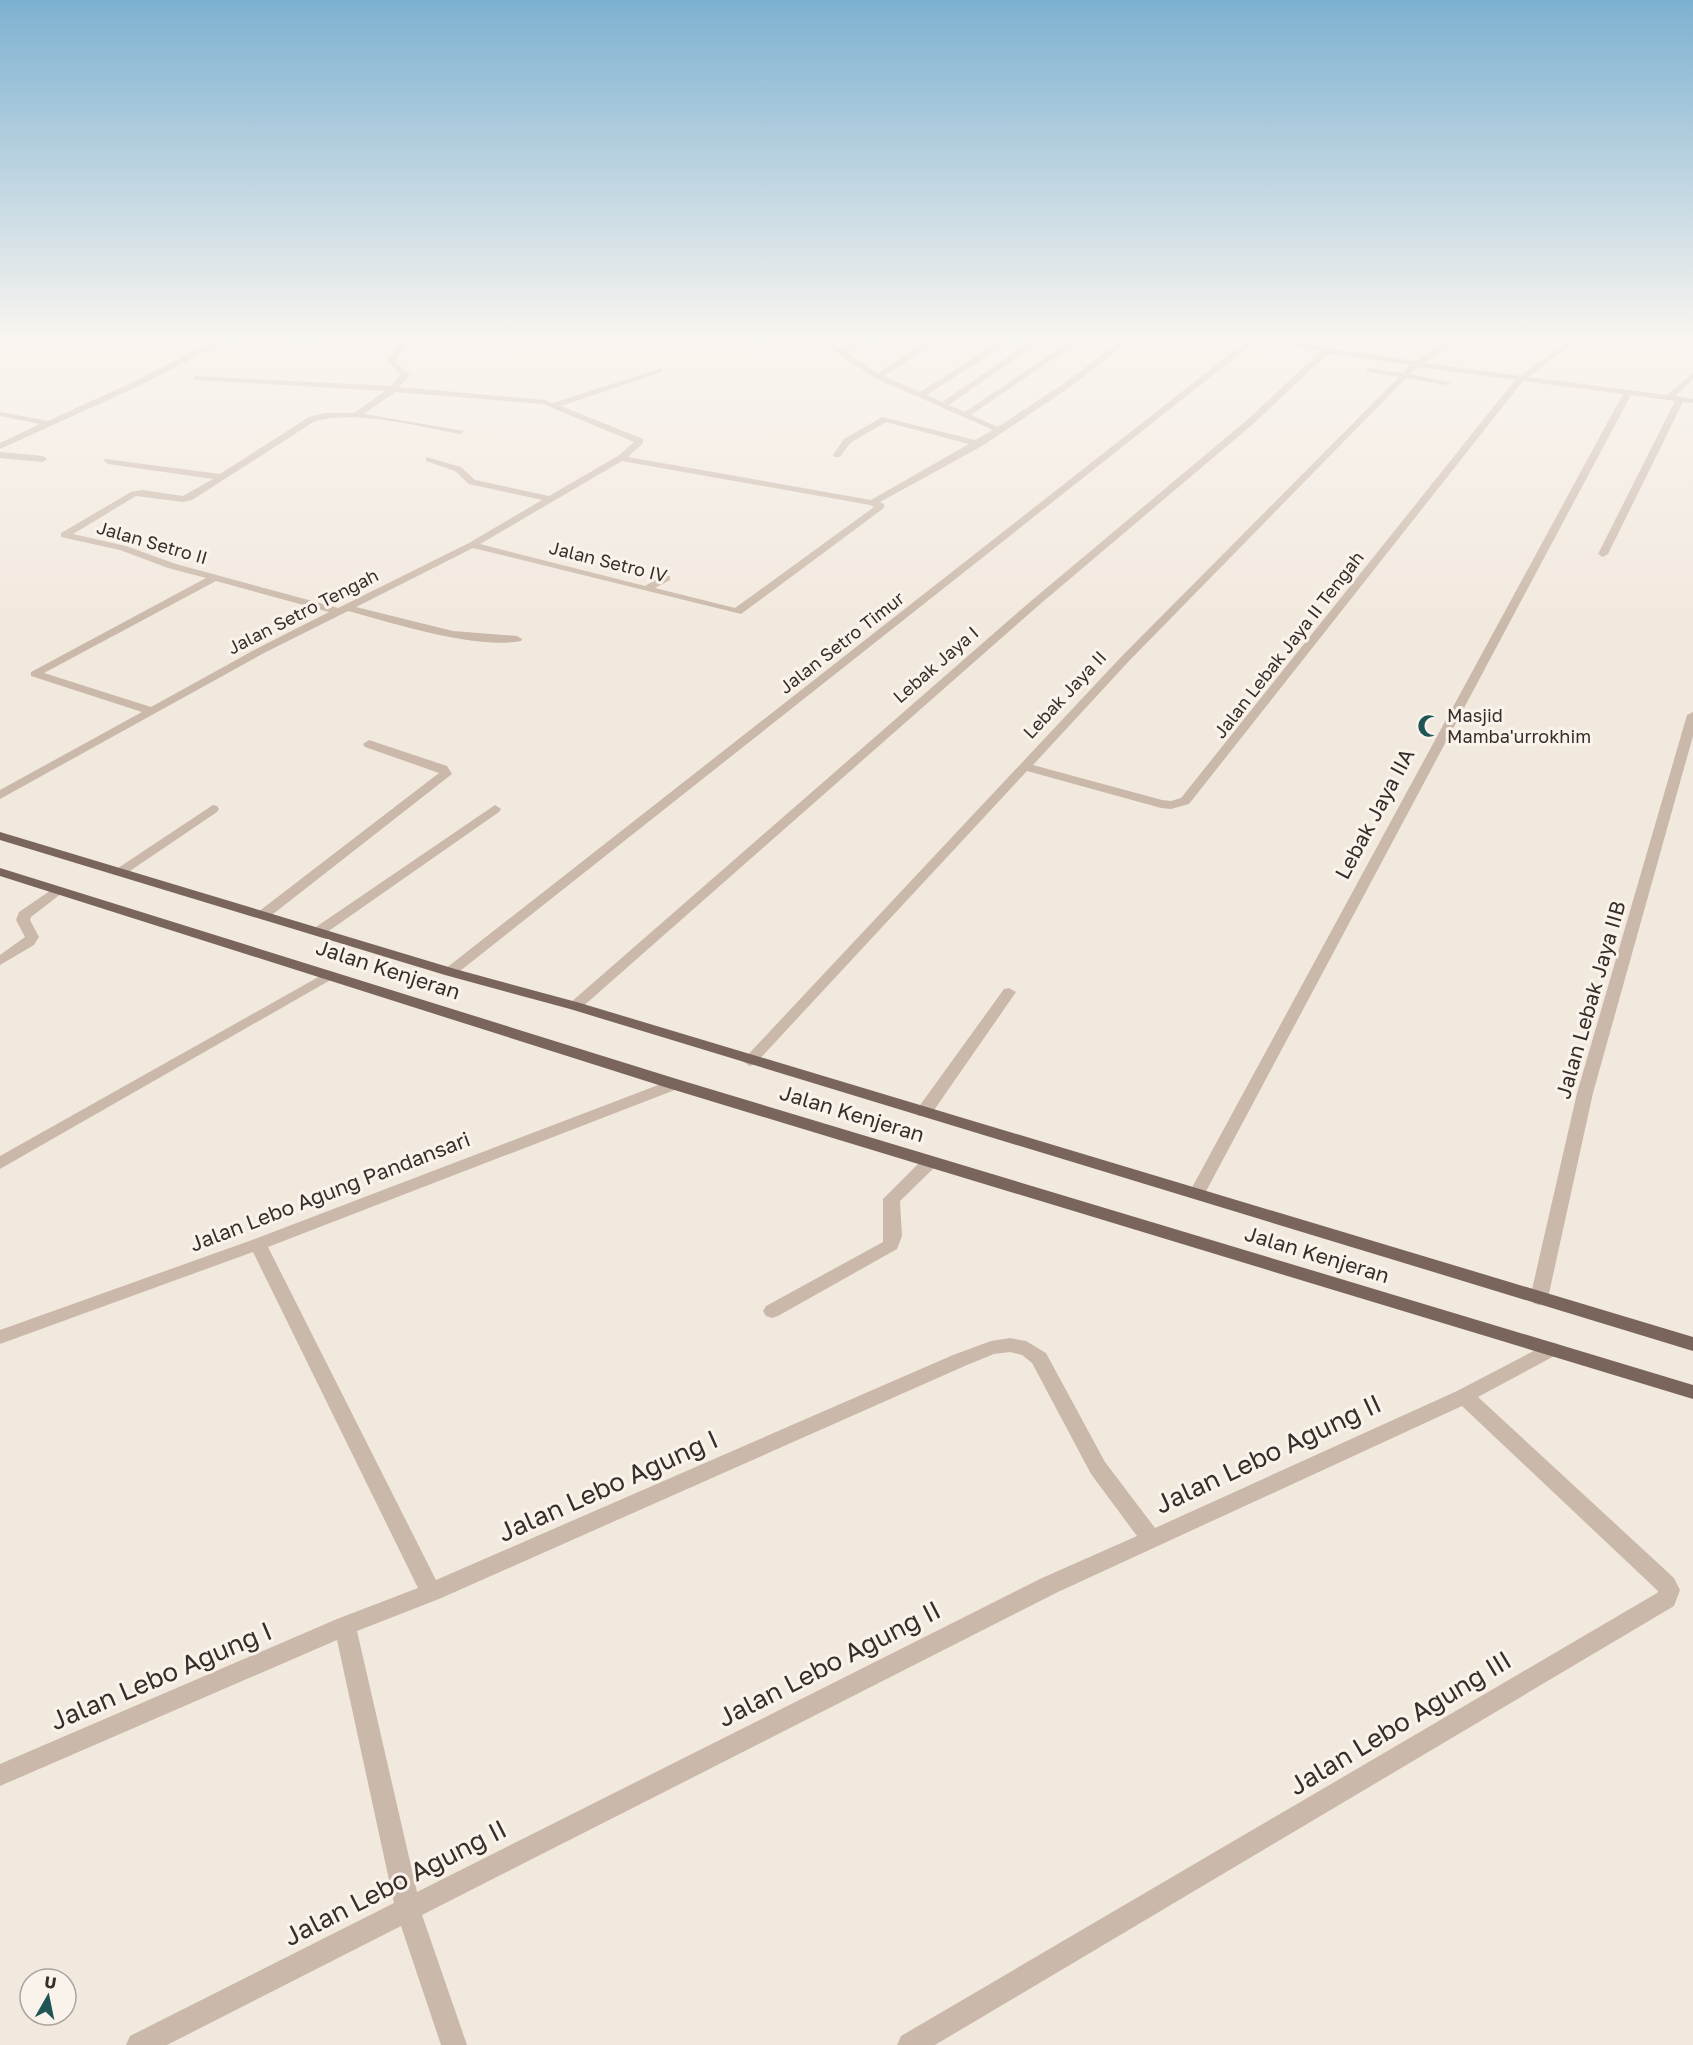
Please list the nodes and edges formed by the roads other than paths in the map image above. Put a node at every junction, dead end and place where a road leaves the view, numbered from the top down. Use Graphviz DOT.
graph roads {
  1 [pos="31,432"];
  2 [pos="289,432"];
  3 [pos="623,432"];
  4 [pos="862,432"];
  5 [pos="936,432"];
  6 [pos="996,432"];
  7 [pos="1130,432"];
  8 [pos="1238,432"];
  9 [pos="1349,432"];
  10 [pos="1478,432"];
  11 [pos="1607,432"];
  12 [pos="1664,432"];
  13 [pos="979,444"];
  14 [pos="0,446"];
  15 [pos="0,455"];
  16 [pos="837,456"];
  17 [pos="621,458"];
  18 [pos="43,459"];
  19 [pos="429,459"];
  20 [pos="108,461"];
  21 [pos="220,477"];
  22 [pos="550,499"];
  23 [pos="872,503"];
  24 [pos="472,545"];
  25 [pos="1603,554"];
  26 [pos="214,578"];
  27 [pos="666,578"];
  28 [pos="648,590"];
  29 [pos="344,610"];
  30 [pos="517,639"];
  31 [pos="152,711"];
  32 [pos="1693,715"];
  33 [pos="369,744"];
  34 [pos="1026,767"];
  35 [pos="0,795"];
  36 [pos="213,809"];
  37 [pos="495,809"];
  38 [pos="0,836"];
  39 [pos="0,872"];
  40 [pos="119,872"];
  41 [pos="57,890"];
  42 [pos="263,915"];
  43 [pos="318,932"];
  44 [pos="0,961"];
  45 [pos="450,972"];
  46 [pos="329,975"];
  47 [pos="1009,992"];
  48 [pos="575,1006"];
  49 [pos="750,1060"];
  50 [pos="674,1084"];
  51 [pos="924,1112"];
  52 [pos="930,1162"];
  53 [pos="0,1163"];
  54 [pos="1197,1194"];
  55 [pos="258,1244"];
  56 [pos="1539,1298"];
  57 [pos="772,1311"];
  58 [pos="0,1337"];
  59 [pos="1693,1344"];
  60 [pos="1551,1349"];
  61 [pos="1693,1392"];
  62 [pos="1464,1396"];
  63 [pos="1151,1539"];
  64 [pos="431,1592"];
  65 [pos="345,1626"];
  66 [pos="0,1774"];
  67 [pos="408,1909"];
  68 [pos="139,2045"];
  69 [pos="454,2045"];
  70 [pos="910,2045"];
  1 -- 14 [label="street"];
  2 -- 21 [label="street, Jalan Setro II"];
  3 -- 17 [label="street"];
  4 -- 16 [label="street"];
  5 -- 13 [label="street"];
  6 -- 13 [label="street"];
  7 -- 45 [label="street, Jalan Setro Timur"];
  8 -- 48 [label="street, Lebak Jaya I"];
  9 -- 34 [label="street, Lebak Jaya II"];
  10 -- 34 [label="street, Jalan Lebak Jaya II Tengah"];
  11 -- 54 [label="street, Lebak Jaya IIA"];
  12 -- 25 [label="street"];
  13 -- 23 [label="street"];
  15 -- 18 [label="street"];
  17 -- 22 [label="street, Jalan Setro Tengah"];
  17 -- 23 [label="street"];
  19 -- 22 [label="street"];
  20 -- 21 [label="street"];
  21 -- 26 [label="street, Jalan Setro II"];
  22 -- 24 [label="street, Jalan Setro Tengah"];
  23 -- 28 [label="street, Jalan Setro IV"];
  24 -- 28 [label="street, Jalan Setro IV"];
  24 -- 29 [label="street, Jalan Setro Tengah"];
  26 -- 29 [label="street, Jalan Setro II"];
  26 -- 31 [label="street"];
  27 -- 28 [label="street"];
  29 -- 30 [label="street, Jalan Setro II"];
  29 -- 31 [label="street, Jalan Setro Tengah"];
  31 -- 35 [label="street, Jalan Setro Tengah"];
  32 -- 56 [label="street, Jalan Lebak Jaya IIB"];
  33 -- 42 [label="street"];
  34 -- 49 [label="street, Lebak Jaya II"];
  36 -- 40 [label="street"];
  37 -- 43 [label="street"];
  38 -- 40 [label="main road, Jalan Kenjeran"];
  39 -- 41 [label="main road, Jalan Kenjeran"];
  40 -- 42 [label="main road, Jalan Kenjeran"];
  41 -- 44 [label="street"];
  41 -- 46 [label="main road, Jalan Kenjeran"];
  42 -- 43 [label="main road, Jalan Kenjeran"];
  43 -- 45 [label="main road, Jalan Kenjeran"];
  45 -- 48 [label="main road, Jalan Kenjeran"];
  46 -- 50 [label="main road, Jalan Kenjeran"];
  46 -- 53 [label="street"];
  47 -- 51 [label="street"];
  48 -- 49 [label="main road, Jalan Kenjeran"];
  49 -- 51 [label="main road, Jalan Kenjeran"];
  50 -- 52 [label="main road, Jalan Kenjeran"];
  50 -- 55 [label="street, Jalan Lebo Agung Pandansari"];
  51 -- 54 [label="main road, Jalan Kenjeran"];
  52 -- 57 [label="street"];
  52 -- 60 [label="main road, Jalan Kenjeran"];
  54 -- 56 [label="main road, Jalan Kenjeran"];
  55 -- 58 [label="street, Jalan Lebo Agung Pandansari"];
  55 -- 64 [label="street"];
  56 -- 59 [label="main road, Jalan Kenjeran"];
  60 -- 61 [label="main road, Jalan Kenjeran"];
  60 -- 62 [label="street, Jalan Lebo Agung II"];
  62 -- 63 [label="street, Jalan Lebo Agung II"];
  62 -- 70 [label="street, Jalan Lebo Agung III"];
  63 -- 64 [label="street, Jalan Lebo Agung I"];
  63 -- 67 [label="street, Jalan Lebo Agung II"];
  64 -- 65 [label="street, Jalan Lebo Agung I"];
  65 -- 66 [label="street, Jalan Lebo Agung I"];
  65 -- 67 [label="street"];
  67 -- 68 [label="street, Jalan Lebo Agung II"];
  67 -- 69 [label="street"];
}
